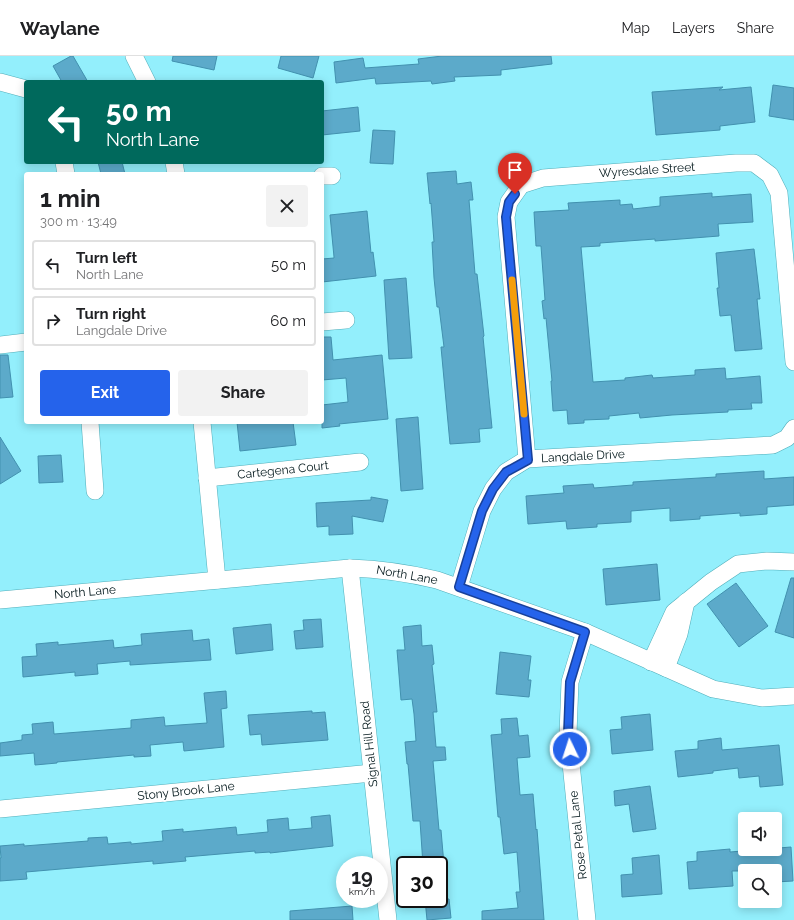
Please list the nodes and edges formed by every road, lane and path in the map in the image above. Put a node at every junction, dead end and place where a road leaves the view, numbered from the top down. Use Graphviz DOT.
graph roads {
  1 [pos="134,56"];
  2 [pos="146,80"];
  3 [pos="0,82"];
  4 [pos="24,89"];
  5 [pos="346,320"];
  6 [pos="324,322"];
  7 [pos="24,342"];
  8 [pos="0,345"];
  9 [pos="794,362"];
  10 [pos="90,424"];
  11 [pos="202,424"];
  12 [pos="791,433"];
  13 [pos="528,460"];
  14 [pos="360,462"];
  15 [pos="207,478"];
  16 [pos="95,491"];
  17 [pos="794,562"];
  18 [pos="350,568"];
  19 [pos="217,580"];
  20 [pos="459,587"];
  21 [pos="0,600"];
  22 [pos="585,632"];
  23 [pos="659,665"];
  24 [pos="794,696"];
  25 [pos="372,773"];
  26 [pos="0,809"];
  27 [pos="388,920"];
  28 [pos="587,920"];
  1 -- 2 [label="street"];
  3 -- 4 [label="street"];
  5 -- 6 [label="street"];
  7 -- 8 [label="street"];
  9 -- 13 [label="street, Wyresdale Street"];
  10 -- 16 [label="street"];
  11 -- 15 [label="street"];
  12 -- 13 [label="street, Langdale Drive"];
  13 -- 20 [label="street, Langdale Drive"];
  14 -- 15 [label="street, Cartegena Court"];
  15 -- 19 [label="street"];
  17 -- 23 [label="street"];
  18 -- 19 [label="street, North Lane"];
  18 -- 20 [label="street, North Lane"];
  18 -- 25 [label="street, Signal Hill Road"];
  19 -- 21 [label="street, North Lane"];
  20 -- 22 [label="street, North Lane"];
  22 -- 23 [label="street, North Lane"];
  22 -- 28 [label="street, Rose Petal Lane"];
  23 -- 24 [label="street, North Lane"];
  25 -- 26 [label="street, Stony Brook Lane"];
  25 -- 27 [label="street, Signal Hill Road"];
}
